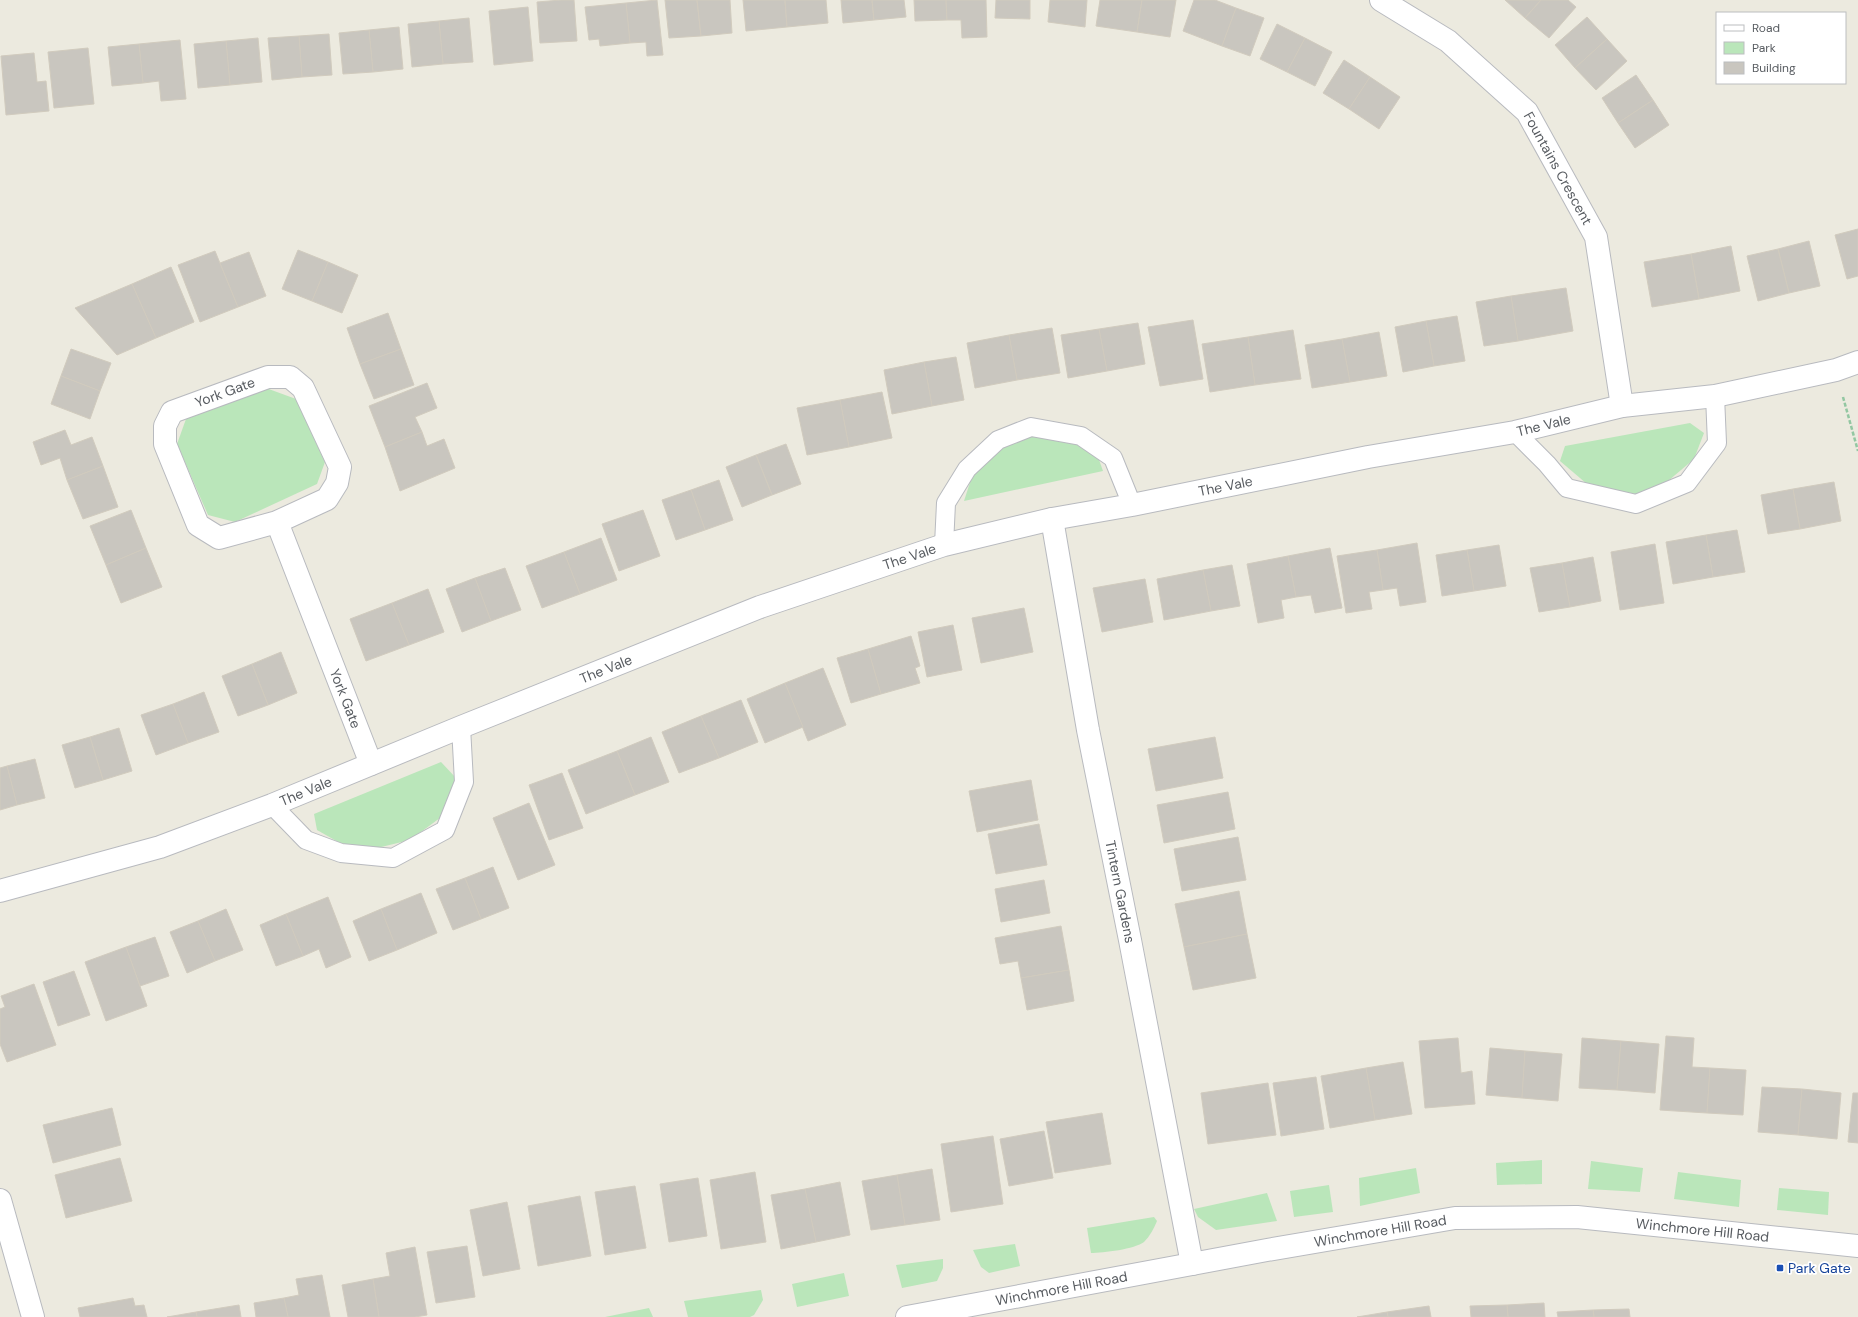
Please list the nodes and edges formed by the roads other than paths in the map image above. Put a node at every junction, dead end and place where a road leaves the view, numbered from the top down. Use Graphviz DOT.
graph roads {
  1 [pos="1381,0"];
  2 [pos="1858,362"];
  3 [pos="1715,396"];
  4 [pos="1622,406"];
  5 [pos="1514,432"];
  6 [pos="1132,505"];
  7 [pos="1052,519"];
  8 [pos="277,522"];
  9 [pos="944,545"];
  10 [pos="461,727"];
  11 [pos="371,764"];
  12 [pos="272,805"];
  13 [pos="0,891"];
  14 [pos="0,1200"];
  15 [pos="1858,1246"];
  16 [pos="1192,1264"];
  17 [pos="33,1317"];
  18 [pos="907,1317"];
  1 -- 4 [label="street, Fountains Crescent"];
  2 -- 3 [label="street, The Vale"];
  3 -- 4 [label="street, The Vale"];
  3 -- 5 [label="lane"];
  4 -- 5 [label="street, The Vale"];
  5 -- 6 [label="street, The Vale"];
  6 -- 7 [label="street, The Vale"];
  6 -- 9 [label="lane"];
  7 -- 9 [label="street, The Vale"];
  7 -- 16 [label="street, Tintern Gardens"];
  8 -- 8 [label="street, York Gate"];
  8 -- 11 [label="street, York Gate"];
  9 -- 10 [label="street, The Vale"];
  10 -- 11 [label="street, The Vale"];
  10 -- 12 [label="lane"];
  11 -- 12 [label="street, The Vale"];
  12 -- 13 [label="street, The Vale"];
  14 -- 17 [label="street"];
  15 -- 16 [label="street, Winchmore Hill Road"];
  16 -- 18 [label="street, Winchmore Hill Road"];
}
